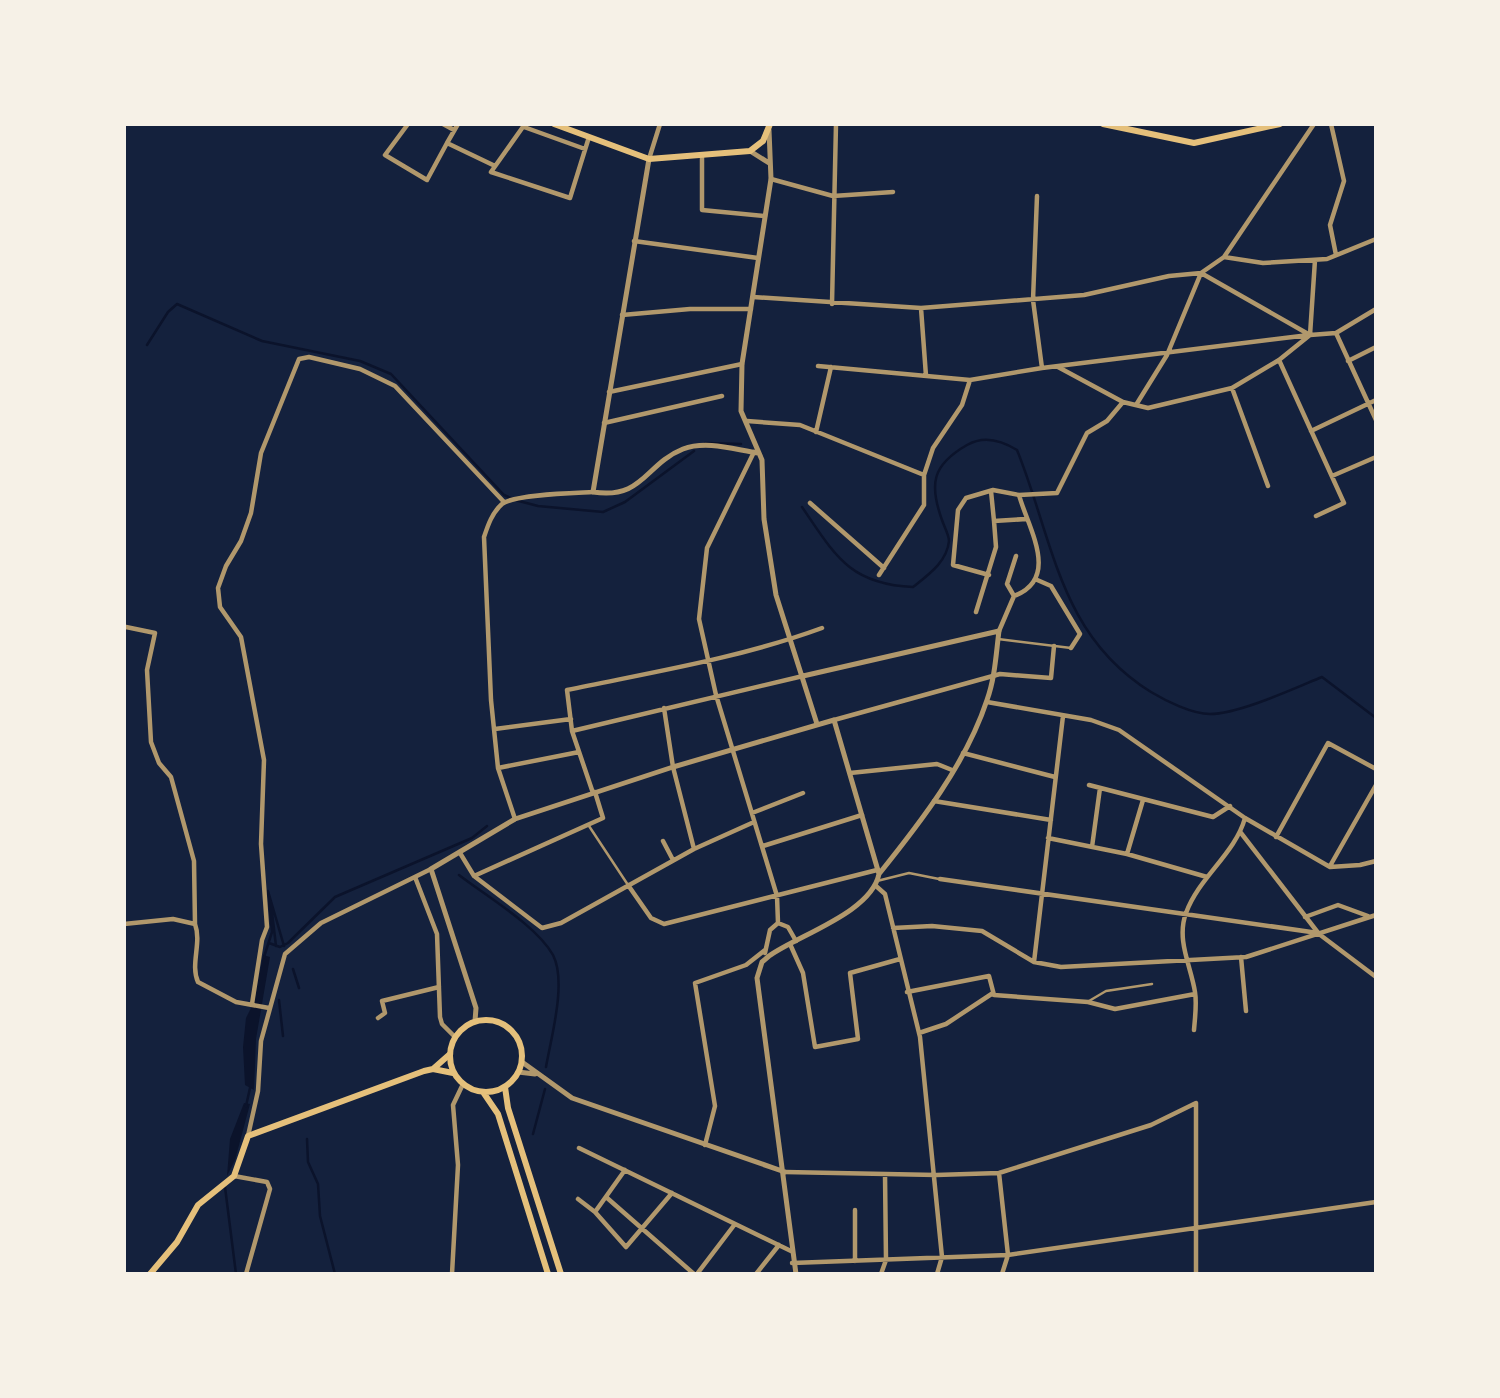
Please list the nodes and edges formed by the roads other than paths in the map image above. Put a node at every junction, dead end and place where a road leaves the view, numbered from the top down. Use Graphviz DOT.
graph roads {
  1 [pos="408,124"];
  2 [pos="443,124"];
  3 [pos="458,124"];
  4 [pos="554,124"];
  5 [pos="660,124"];
  6 [pos="836,124"];
  7 [pos="1103,124"];
  8 [pos="1280,124"];
  9 [pos="1314,124"];
  10 [pos="1331,124"];
  11 [pos="525,125"];
  12 [pos="769,127"];
  13 [pos="454,130"];
  14 [pos="589,137"];
  15 [pos="447,143"];
  16 [pos="585,149"];
  17 [pos="750,151"];
  18 [pos="702,156"];
  19 [pos="649,159"];
  20 [pos="769,163"];
  21 [pos="494,165"];
  22 [pos="771,178"];
  23 [pos="893,192"];
  24 [pos="1037,195"];
  25 [pos="833,196"];
  26 [pos="765,216"];
  27 [pos="1376,239"];
  28 [pos="633,241"];
  29 [pos="1336,255"];
  30 [pos="1224,257"];
  31 [pos="758,258"];
  32 [pos="1315,260"];
  33 [pos="1201,273"];
  34 [pos="753,297"];
  35 [pos="1033,300"];
  36 [pos="832,304"];
  37 [pos="922,307"];
  38 [pos="751,309"];
  39 [pos="1376,310"];
  40 [pos="622,315"];
  41 [pos="1336,333"];
  42 [pos="1310,335"];
  43 [pos="1376,347"];
  44 [pos="1167,355"];
  45 [pos="1279,360"];
  46 [pos="1348,361"];
  47 [pos="742,364"];
  48 [pos="818,366"];
  49 [pos="1057,366"];
  50 [pos="831,367"];
  51 [pos="1042,368"];
  52 [pos="926,376"];
  53 [pos="970,380"];
  54 [pos="1232,388"];
  55 [pos="608,393"];
  56 [pos="722,396"];
  57 [pos="1376,400"];
  58 [pos="1123,402"];
  59 [pos="1368,404"];
  60 [pos="1136,405"];
  61 [pos="1376,420"];
  62 [pos="747,421"];
  63 [pos="604,423"];
  64 [pos="1311,431"];
  65 [pos="816,432"];
  66 [pos="757,452"];
  67 [pos="1376,457"];
  68 [pos="924,475"];
  69 [pos="1332,476"];
  70 [pos="1268,486"];
  71 [pos="991,491"];
  72 [pos="593,492"];
  73 [pos="1019,495"];
  74 [pos="504,502"];
  75 [pos="810,503"];
  76 [pos="1316,516"];
  77 [pos="1026,519"];
  78 [pos="994,522"];
  79 [pos="1016,556"];
  80 [pos="884,568"];
  81 [pos="989,575"];
  82 [pos="879,576"];
  83 [pos="1034,579"];
  84 [pos="1014,596"];
  85 [pos="976,612"];
  86 [pos="126,627"];
  87 [pos="822,628"];
  88 [pos="999,631"];
  89 [pos="998,639"];
  90 [pos="789,640"];
  91 [pos="1054,646"];
  92 [pos="1071,648"];
  93 [pos="708,661"];
  94 [pos="803,676"];
  95 [pos="993,677"];
  96 [pos="716,695"];
  97 [pos="987,702"];
  98 [pos="664,708"];
  99 [pos="1063,716"];
  100 [pos="571,719"];
  101 [pos="834,720"];
  102 [pos="817,724"];
  103 [pos="495,729"];
  104 [pos="572,732"];
  105 [pos="732,749"];
  106 [pos="579,752"];
  107 [pos="963,753"];
  108 [pos="673,767"];
  109 [pos="498,768"];
  110 [pos="1376,769"];
  111 [pos="952,770"];
  112 [pos="850,773"];
  113 [pos="1055,776"];
  114 [pos="1089,785"];
  115 [pos="1376,785"];
  116 [pos="1100,788"];
  117 [pos="594,792"];
  118 [pos="803,793"];
  119 [pos="1143,800"];
  120 [pos="933,801"];
  121 [pos="1230,806"];
  122 [pos="752,813"];
  123 [pos="862,815"];
  124 [pos="515,818"];
  125 [pos="1245,818"];
  126 [pos="1051,820"];
  127 [pos="754,822"];
  128 [pos="589,825"];
  129 [pos="1241,833"];
  130 [pos="1276,836"];
  131 [pos="1048,838"];
  132 [pos="663,841"];
  133 [pos="763,846"];
  134 [pos="1092,847"];
  135 [pos="694,849"];
  136 [pos="460,853"];
  137 [pos="1127,855"];
  138 [pos="673,860"];
  139 [pos="1376,861"];
  140 [pos="1330,867"];
  141 [pos="431,869"];
  142 [pos="474,876"];
  143 [pos="415,877"];
  144 [pos="1207,877"];
  145 [pos="877,878"];
  146 [pos="940,879"];
  147 [pos="628,885"];
  148 [pos="1042,893"];
  149 [pos="777,896"];
  150 [pos="1186,913"];
  151 [pos="1376,915"];
  152 [pos="1305,917"];
  153 [pos="1369,917"];
  154 [pos="778,923"];
  155 [pos="124,924"];
  156 [pos="195,924"];
  157 [pos="893,928"];
  158 [pos="1319,933"];
  159 [pos="769,937"];
  160 [pos="793,943"];
  161 [pos="779,949"];
  162 [pos="765,950"];
  163 [pos="1241,957"];
  164 [pos="766,959"];
  165 [pos="900,959"];
  166 [pos="1187,959"];
  167 [pos="1034,962"];
  168 [pos="746,965"];
  169 [pos="759,971"];
  170 [pos="1376,977"];
  171 [pos="1152,984"];
  172 [pos="439,987"];
  173 [pos="907,992"];
  174 [pos="1195,993"];
  175 [pos="993,994"];
  176 [pos="1088,1002"];
  177 [pos="252,1004"];
  178 [pos="270,1009"];
  179 [pos="1246,1011"];
  180 [pos="379,1018"];
  181 [pos="475,1021"];
  182 [pos="1194,1030"];
  183 [pos="919,1033"];
  184 [pos="454,1037"];
  185 [pos="450,1054"];
  186 [pos="522,1062"];
  187 [pos="433,1069"];
  188 [pos="518,1072"];
  189 [pos="453,1073"];
  190 [pos="535,1074"];
  191 [pos="463,1084"];
  192 [pos="505,1087"];
  193 [pos="483,1092"];
  194 [pos="248,1136"];
  195 [pos="705,1145"];
  196 [pos="579,1148"];
  197 [pos="625,1170"];
  198 [pos="785,1172"];
  199 [pos="999,1173"];
  200 [pos="885,1174"];
  201 [pos="936,1175"];
  202 [pos="232,1178"];
  203 [pos="672,1193"];
  204 [pos="606,1197"];
  205 [pos="578,1199"];
  206 [pos="1376,1202"];
  207 [pos="855,1210"];
  208 [pos="595,1212"];
  209 [pos="735,1224"];
  210 [pos="1196,1229"];
  211 [pos="643,1230"];
  212 [pos="779,1245"];
  213 [pos="791,1251"];
  214 [pos="1008,1255"];
  215 [pos="942,1257"];
  216 [pos="886,1259"];
  217 [pos="855,1261"];
  218 [pos="792,1263"];
  219 [pos="150,1274"];
  220 [pos="246,1274"];
  221 [pos="452,1274"];
  222 [pos="548,1274"];
  223 [pos="561,1274"];
  224 [pos="695,1274"];
  225 [pos="757,1274"];
  226 [pos="796,1274"];
  227 [pos="881,1274"];
  228 [pos="937,1274"];
  229 [pos="1002,1274"];
  230 [pos="1196,1274"];
  1 -- 15 [label="street"];
  2 -- 13 [label="street"];
  3 -- 13 [label="street"];
  4 -- 14 [label="main road"];
  5 -- 19 [label="street"];
  6 -- 25 [label="street"];
  7 -- 8 [label="main road"];
  9 -- 30 [label="street"];
  10 -- 29 [label="street"];
  11 -- 16 [label="street"];
  11 -- 21 [label="street"];
  12 -- 17 [label="main road"];
  12 -- 20 [label="street"];
  13 -- 15 [label="street"];
  14 -- 16 [label="street"];
  14 -- 19 [label="main road"];
  15 -- 21 [label="street"];
  16 -- 21 [label="street"];
  17 -- 18 [label="main road"];
  17 -- 20 [label="street"];
  18 -- 19 [label="main road"];
  18 -- 26 [label="street"];
  19 -- 28 [label="street"];
  20 -- 22 [label="street"];
  22 -- 25 [label="street"];
  22 -- 26 [label="street"];
  23 -- 25 [label="street"];
  24 -- 35 [label="street"];
  25 -- 36 [label="street"];
  26 -- 31 [label="street"];
  27 -- 29 [label="street"];
  28 -- 31 [label="street"];
  28 -- 40 [label="street"];
  29 -- 32 [label="street"];
  30 -- 32 [label="street"];
  30 -- 33 [label="street"];
  31 -- 34 [label="street"];
  32 -- 42 [label="street"];
  33 -- 35 [label="street"];
  33 -- 42 [label="street"];
  33 -- 44 [label="street"];
  34 -- 36 [label="street"];
  34 -- 38 [label="street"];
  35 -- 37 [label="street"];
  35 -- 51 [label="street"];
  36 -- 37 [label="street"];
  37 -- 52 [label="street"];
  38 -- 40 [label="street"];
  38 -- 47 [label="street"];
  39 -- 41 [label="street"];
  40 -- 55 [label="street"];
  41 -- 42 [label="street"];
  41 -- 46 [label="street"];
  42 -- 44 [label="street"];
  42 -- 45 [label="street"];
  43 -- 46 [label="street"];
  44 -- 49 [label="street"];
  44 -- 60 [label="street"];
  45 -- 54 [label="street"];
  45 -- 64 [label="street"];
  46 -- 59 [label="street"];
  47 -- 55 [label="street"];
  47 -- 62 [label="street"];
  48 -- 50 [label="street"];
  49 -- 51 [label="street"];
  49 -- 58 [label="street"];
  50 -- 52 [label="street"];
  50 -- 65 [label="street"];
  51 -- 53 [label="street"];
  52 -- 53 [label="street"];
  53 -- 68 [label="street"];
  54 -- 60 [label="street"];
  54 -- 70 [label="street"];
  55 -- 63 [label="street"];
  56 -- 63 [label="street"];
  57 -- 59 [label="street"];
  58 -- 60 [label="street"];
  58 -- 73 [label="street"];
  59 -- 61 [label="street"];
  59 -- 64 [label="street"];
  62 -- 65 [label="street"];
  62 -- 66 [label="street"];
  63 -- 72 [label="street"];
  64 -- 69 [label="street"];
  65 -- 68 [label="street"];
  66 -- 72 [label="street"];
  66 -- 90 [label="street"];
  66 -- 93 [label="street"];
  67 -- 69 [label="street"];
  68 -- 80 [label="street"];
  69 -- 76 [label="street"];
  71 -- 73 [label="street"];
  71 -- 78 [label="street"];
  71 -- 81 [label="street"];
  72 -- 74 [label="street"];
  73 -- 77 [label="street"];
  74 -- 103 [label="street"];
  74 -- 177 [label="street"];
  75 -- 80 [label="street"];
  77 -- 78 [label="street"];
  77 -- 83 [label="street"];
  78 -- 81 [label="street"];
  79 -- 84 [label="street"];
  80 -- 82 [label="street"];
  81 -- 85 [label="street"];
  83 -- 84 [label="street"];
  83 -- 92 [label="street"];
  84 -- 88 [label="street"];
  86 -- 156 [label="street"];
  87 -- 90 [label="street"];
  88 -- 89 [label="street"];
  88 -- 94 [label="street"];
  89 -- 91 [label="street"];
  89 -- 95 [label="street"];
  90 -- 93 [label="street"];
  90 -- 94 [label="street"];
  91 -- 92 [label="street"];
  91 -- 95 [label="street"];
  93 -- 96 [label="street"];
  93 -- 100 [label="street"];
  94 -- 96 [label="street"];
  94 -- 102 [label="street"];
  95 -- 97 [label="street"];
  95 -- 101 [label="street"];
  96 -- 98 [label="street"];
  96 -- 105 [label="street"];
  97 -- 99 [label="street"];
  97 -- 107 [label="street"];
  98 -- 104 [label="street"];
  98 -- 108 [label="street"];
  99 -- 113 [label="street"];
  99 -- 121 [label="street"];
  100 -- 103 [label="street"];
  100 -- 104 [label="street"];
  101 -- 102 [label="street"];
  101 -- 112 [label="street"];
  102 -- 105 [label="street"];
  103 -- 109 [label="street"];
  104 -- 106 [label="street"];
  105 -- 108 [label="street"];
  105 -- 122 [label="street"];
  106 -- 109 [label="street"];
  106 -- 117 [label="street"];
  107 -- 111 [label="street"];
  107 -- 113 [label="street"];
  108 -- 117 [label="street"];
  108 -- 135 [label="street"];
  109 -- 124 [label="street"];
  110 -- 130 [label="street"];
  111 -- 112 [label="street"];
  111 -- 120 [label="street"];
  112 -- 123 [label="street"];
  113 -- 126 [label="street"];
  114 -- 116 [label="street"];
  115 -- 140 [label="street"];
  116 -- 119 [label="street"];
  116 -- 134 [label="street"];
  117 -- 124 [label="street"];
  117 -- 128 [label="street"];
  118 -- 122 [label="street"];
  119 -- 121 [label="street"];
  119 -- 137 [label="street"];
  120 -- 126 [label="street"];
  120 -- 145 [label="street"];
  121 -- 125 [label="street"];
  122 -- 127 [label="street"];
  123 -- 133 [label="street"];
  123 -- 145 [label="street"];
  124 -- 136 [label="street"];
  125 -- 129 [label="street"];
  125 -- 130 [label="street"];
  126 -- 131 [label="street"];
  127 -- 133 [label="street"];
  127 -- 135 [label="street"];
  128 -- 142 [label="street"];
  128 -- 147 [label="street"];
  129 -- 144 [label="street"];
  129 -- 152 [label="street"];
  130 -- 140 [label="street"];
  131 -- 134 [label="street"];
  131 -- 148 [label="street"];
  132 -- 138 [label="street"];
  133 -- 149 [label="street"];
  134 -- 137 [label="street"];
  135 -- 138 [label="street"];
  136 -- 141 [label="street"];
  136 -- 142 [label="street"];
  137 -- 144 [label="street"];
  138 -- 147 [label="street"];
  139 -- 140 [label="street"];
  141 -- 143 [label="street"];
  141 -- 181 [label="street"];
  142 -- 147 [label="street"];
  143 -- 172 [label="street"];
  143 -- 178 [label="street"];
  144 -- 150 [label="street"];
  145 -- 146 [label="street"];
  145 -- 149 [label="street"];
  145 -- 157 [label="street"];
  145 -- 160 [label="street"];
  146 -- 148 [label="street"];
  147 -- 149 [label="street"];
  148 -- 150 [label="street"];
  148 -- 167 [label="street"];
  149 -- 154 [label="street"];
  150 -- 158 [label="street"];
  150 -- 166 [label="street"];
  151 -- 153 [label="street"];
  152 -- 153 [label="street"];
  152 -- 158 [label="street"];
  153 -- 158 [label="street"];
  154 -- 159 [label="street"];
  154 -- 160 [label="street"];
  155 -- 156 [label="street"];
  156 -- 177 [label="street"];
  157 -- 165 [label="street"];
  157 -- 167 [label="street"];
  158 -- 163 [label="street"];
  158 -- 170 [label="street"];
  159 -- 161 [label="street"];
  159 -- 162 [label="street"];
  160 -- 161 [label="street"];
  160 -- 165 [label="street"];
  161 -- 164 [label="street"];
  162 -- 164 [label="street"];
  162 -- 168 [label="street"];
  163 -- 166 [label="street"];
  163 -- 179 [label="street"];
  164 -- 169 [label="street"];
  165 -- 173 [label="street"];
  166 -- 167 [label="street"];
  166 -- 174 [label="street"];
  168 -- 169 [label="street"];
  168 -- 195 [label="street"];
  169 -- 198 [label="street"];
  171 -- 176 [label="street"];
  172 -- 180 [label="street"];
  172 -- 184 [label="street"];
  173 -- 175 [label="street"];
  173 -- 183 [label="street"];
  174 -- 176 [label="street"];
  174 -- 182 [label="street"];
  175 -- 176 [label="street"];
  175 -- 183 [label="street"];
  177 -- 178 [label="street"];
  178 -- 194 [label="street"];
  181 -- 184 [label="main road"];
  181 -- 186 [label="main road"];
  183 -- 201 [label="street"];
  184 -- 185 [label="main road"];
  185 -- 187 [label="main road"];
  185 -- 189 [label="main road"];
  186 -- 188 [label="main road"];
  186 -- 190 [label="street"];
  187 -- 189 [label="main road"];
  187 -- 194 [label="main road"];
  188 -- 190 [label="street"];
  188 -- 192 [label="main road"];
  189 -- 191 [label="main road"];
  190 -- 195 [label="street"];
  191 -- 193 [label="main road"];
  191 -- 221 [label="street"];
  192 -- 193 [label="main road"];
  192 -- 223 [label="main road"];
  193 -- 222 [label="main road"];
  194 -- 202 [label="main road"];
  195 -- 198 [label="street"];
  196 -- 197 [label="street"];
  197 -- 203 [label="street"];
  197 -- 204 [label="street"];
  198 -- 200 [label="street"];
  198 -- 213 [label="street"];
  199 -- 201 [label="street"];
  199 -- 210 [label="street"];
  199 -- 214 [label="street"];
  200 -- 201 [label="street"];
  200 -- 216 [label="street"];
  201 -- 215 [label="street"];
  202 -- 219 [label="main road"];
  202 -- 220 [label="street"];
  203 -- 209 [label="street"];
  203 -- 211 [label="street"];
  204 -- 208 [label="street"];
  204 -- 211 [label="street"];
  205 -- 208 [label="street"];
  206 -- 210 [label="street"];
  207 -- 217 [label="street"];
  208 -- 211 [label="street"];
  209 -- 212 [label="street"];
  209 -- 224 [label="street"];
  210 -- 214 [label="street"];
  210 -- 230 [label="street"];
  211 -- 224 [label="street"];
  212 -- 213 [label="street"];
  212 -- 225 [label="street"];
  213 -- 218 [label="street"];
  214 -- 215 [label="street"];
  214 -- 229 [label="street"];
  215 -- 216 [label="street"];
  215 -- 228 [label="street"];
  216 -- 217 [label="street"];
  216 -- 227 [label="street"];
  217 -- 218 [label="street"];
  218 -- 226 [label="street"];
}
